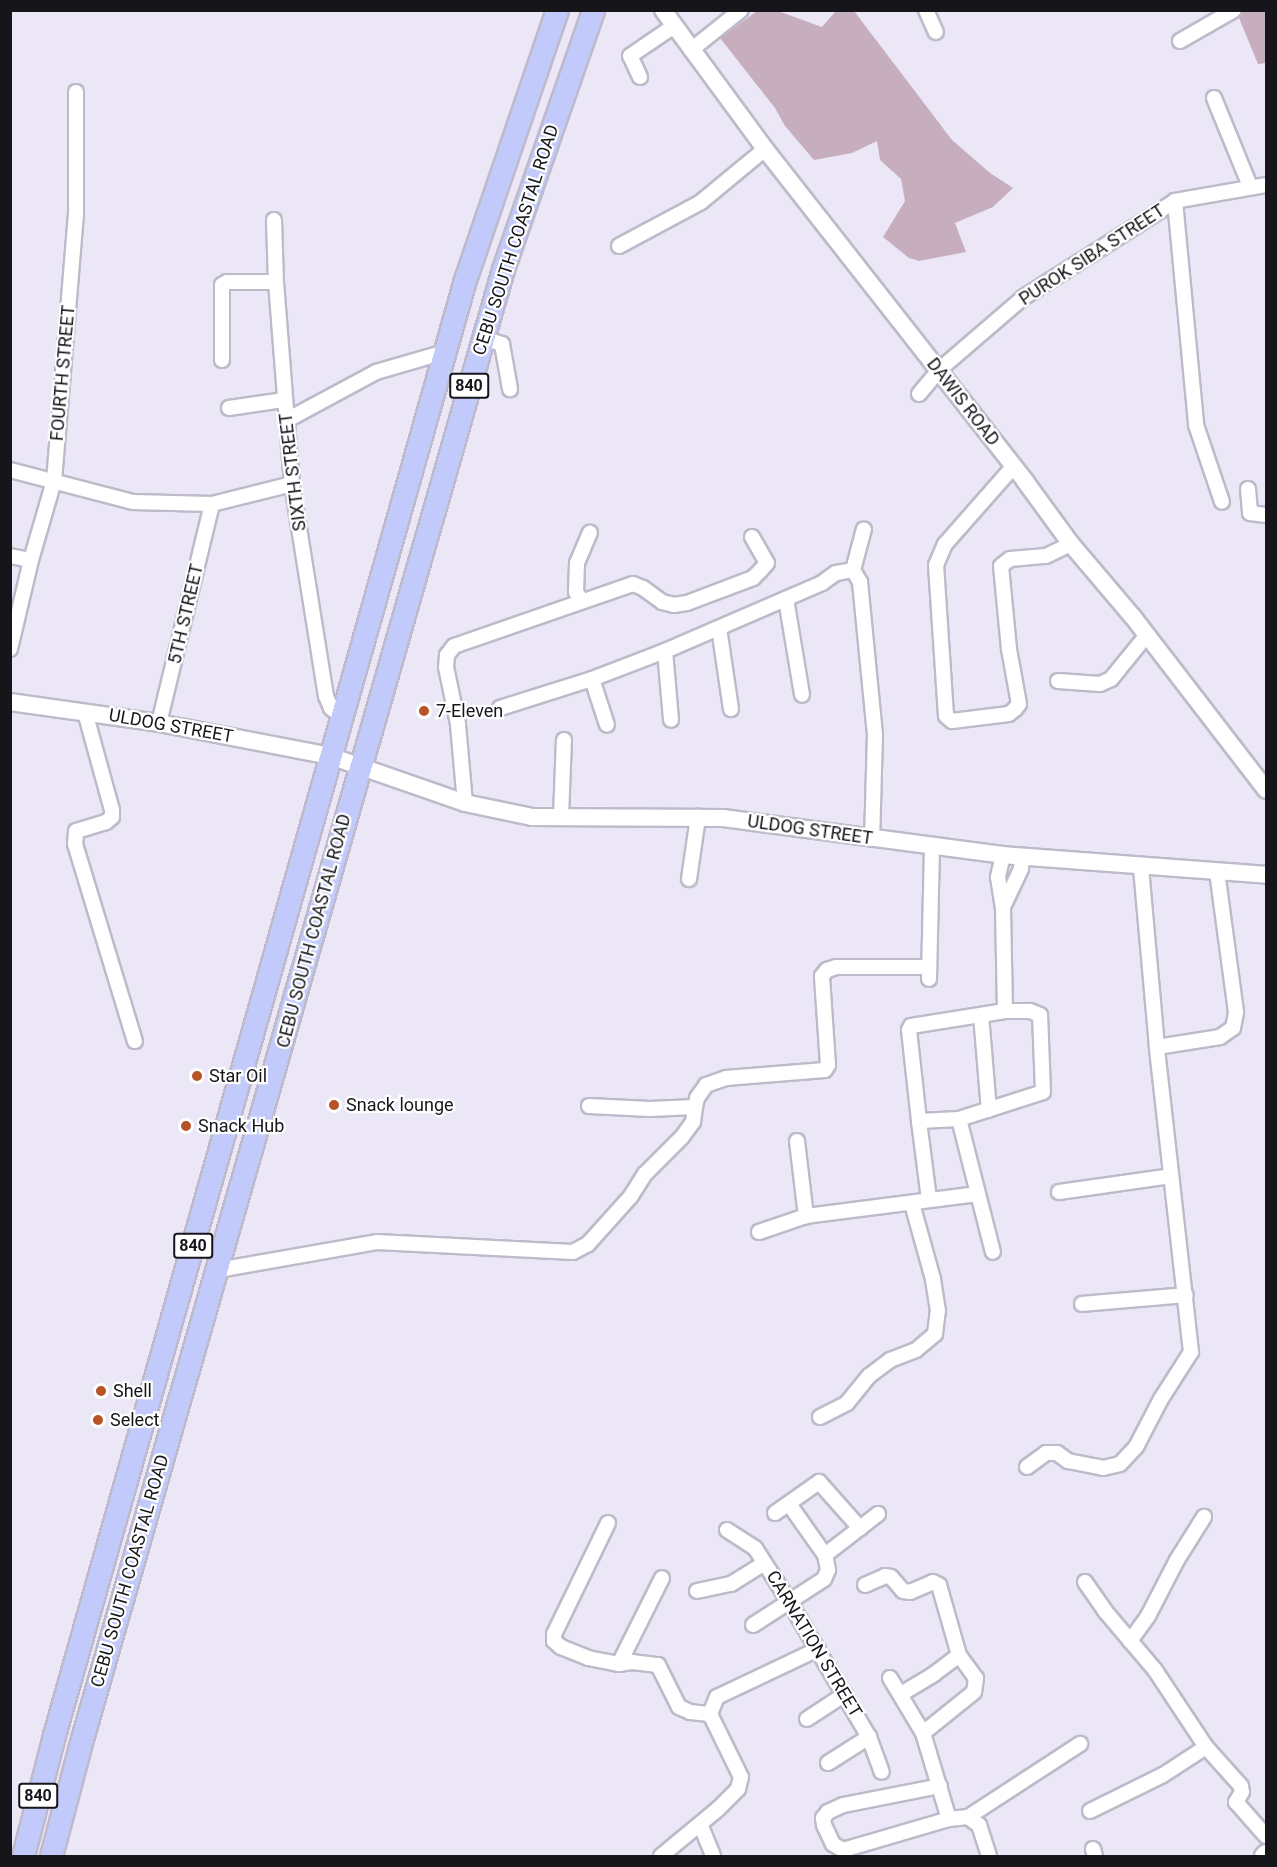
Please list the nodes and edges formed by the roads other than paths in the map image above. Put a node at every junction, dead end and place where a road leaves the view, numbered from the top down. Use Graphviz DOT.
graph roads {
  1 [pos="557,10"];
  2 [pos="593,10"];
  3 [pos="663,10"];
  4 [pos="741,10"];
  5 [pos="926,10"];
  6 [pos="1234,10"];
  7 [pos="674,26"];
  8 [pos="936,32"];
  9 [pos="1180,41"];
  10 [pos="691,50"];
  11 [pos="640,77"];
  12 [pos="76,92"];
  13 [pos="1214,98"];
  14 [pos="765,149"];
  15 [pos="1266,185"];
  16 [pos="1250,186"];
  17 [pos="1175,201"];
  18 [pos="274,220"];
  19 [pos="619,246"];
  20 [pos="276,282"];
  21 [pos="483,338"];
  22 [pos="445,352"];
  23 [pos="222,360"];
  24 [pos="939,370"];
  25 [pos="510,389"];
  26 [pos="919,394"];
  27 [pos="284,400"];
  28 [pos="229,408"];
  29 [pos="287,420"];
  30 [pos="1014,466"];
  31 [pos="10,470"];
  32 [pos="54,481"];
  33 [pos="292,483"];
  34 [pos="1248,489"];
  35 [pos="1222,502"];
  36 [pos="212,504"];
  37 [pos="1266,515"];
  38 [pos="864,530"];
  39 [pos="590,533"];
  40 [pos="752,537"];
  41 [pos="1071,543"];
  42 [pos="10,556"];
  43 [pos="31,560"];
  44 [pos="853,570"];
  45 [pos="786,599"];
  46 [pos="582,601"];
  47 [pos="719,628"];
  48 [pos="1146,636"];
  49 [pos="10,649"];
  50 [pos="665,651"];
  51 [pos="592,679"];
  52 [pos="1058,681"];
  53 [pos="802,695"];
  54 [pos="10,702"];
  55 [pos="500,708"];
  56 [pos="731,709"];
  57 [pos="85,711"];
  58 [pos="342,717"];
  59 [pos="671,720"];
  60 [pos="159,723"];
  61 [pos="607,725"];
  62 [pos="564,740"];
  63 [pos="330,756"];
  64 [pos="360,766"];
  65 [pos="1266,790"];
  66 [pos="465,802"];
  67 [pos="561,817"];
  68 [pos="698,818"];
  69 [pos="872,839"];
  70 [pos="932,846"];
  71 [pos="1003,855"];
  72 [pos="1022,857"];
  73 [pos="1141,867"];
  74 [pos="1217,871"];
  75 [pos="1266,876"];
  76 [pos="689,879"];
  77 [pos="1003,907"];
  78 [pos="1005,1011"];
  79 [pos="981,1015"];
  80 [pos="135,1041"];
  81 [pos="1157,1047"];
  82 [pos="589,1106"];
  83 [pos="695,1107"];
  84 [pos="989,1110"];
  85 [pos="959,1119"];
  86 [pos="920,1121"];
  87 [pos="797,1141"];
  88 [pos="1171,1176"];
  89 [pos="1059,1192"];
  90 [pos="977,1194"];
  91 [pos="929,1199"];
  92 [pos="912,1204"];
  93 [pos="806,1216"];
  94 [pos="759,1232"];
  95 [pos="993,1252"];
  96 [pos="218,1270"];
  97 [pos="1186,1295"];
  98 [pos="1082,1304"];
  99 [pos="820,1417"];
  100 [pos="1027,1467"];
  101 [pos="789,1504"];
  102 [pos="775,1513"];
  103 [pos="878,1514"];
  104 [pos="1204,1516"];
  105 [pos="609,1523"];
  106 [pos="860,1527"];
  107 [pos="727,1530"];
  108 [pos="825,1555"];
  109 [pos="764,1563"];
  110 [pos="662,1578"];
  111 [pos="1085,1582"];
  112 [pos="865,1585"];
  113 [pos="697,1591"];
  114 [pos="790,1603"];
  115 [pos="753,1625"];
  116 [pos="1130,1641"];
  117 [pos="818,1649"];
  118 [pos="959,1655"];
  119 [pos="619,1664"];
  120 [pos="890,1678"];
  121 [pos="845,1694"];
  122 [pos="901,1694"];
  123 [pos="710,1714"];
  124 [pos="807,1719"];
  125 [pos="923,1733"];
  126 [pos="869,1737"];
  127 [pos="1080,1744"];
  128 [pos="1206,1747"];
  129 [pos="828,1763"];
  130 [pos="882,1772"];
  131 [pos="940,1786"];
  132 [pos="1090,1811"];
  133 [pos="950,1819"];
  134 [pos="974,1821"];
  135 [pos="701,1826"];
  136 [pos="1266,1836"];
  137 [pos="23,1857"];
  138 [pos="51,1857"];
  139 [pos="661,1857"];
  140 [pos="713,1857"];
  141 [pos="988,1857"];
  1 -- 22 [label="highway, CEBU SOUTH COASTAL ROAD / 840"];
  2 -- 21 [label="highway, CEBU SOUTH COASTAL ROAD / 840"];
  3 -- 7 [label="street, DAWIS ROAD"];
  4 -- 10 [label="street"];
  5 -- 8 [label="street"];
  6 -- 9 [label="street"];
  7 -- 10 [label="street, DAWIS ROAD"];
  7 -- 11 [label="street"];
  10 -- 14 [label="street, DAWIS ROAD"];
  12 -- 32 [label="street, FOURTH STREET"];
  13 -- 16 [label="street"];
  14 -- 19 [label="street"];
  14 -- 24 [label="street, DAWIS ROAD"];
  15 -- 16 [label="street, PUROK SIBA STREET"];
  16 -- 17 [label="street, PUROK SIBA STREET"];
  17 -- 24 [label="street, PUROK SIBA STREET"];
  17 -- 35 [label="street"];
  18 -- 20 [label="street, SIXTH STREET"];
  20 -- 23 [label="street"];
  20 -- 27 [label="street, SIXTH STREET"];
  21 -- 25 [label="street"];
  21 -- 64 [label="highway, CEBU SOUTH COASTAL ROAD / 840"];
  22 -- 29 [label="street"];
  22 -- 58 [label="highway, CEBU SOUTH COASTAL ROAD / 840"];
  24 -- 26 [label="street, PUROK SIBA STREET"];
  24 -- 30 [label="street, DAWIS ROAD"];
  27 -- 28 [label="street"];
  27 -- 29 [label="street, SIXTH STREET"];
  29 -- 33 [label="street, SIXTH STREET"];
  30 -- 41 [label="street, DAWIS ROAD"];
  30 -- 41 [label="street"];
  31 -- 32 [label="street"];
  32 -- 36 [label="street"];
  32 -- 43 [label="street, FOURTH STREET"];
  33 -- 36 [label="street"];
  33 -- 58 [label="street, SIXTH STREET"];
  34 -- 37 [label="street"];
  36 -- 60 [label="street, 5TH STREET"];
  38 -- 44 [label="street"];
  39 -- 46 [label="street"];
  40 -- 46 [label="street"];
  41 -- 48 [label="street, DAWIS ROAD"];
  42 -- 43 [label="street"];
  43 -- 49 [label="street, FOURTH STREET"];
  44 -- 45 [label="street"];
  44 -- 69 [label="street"];
  45 -- 47 [label="street"];
  45 -- 53 [label="street"];
  46 -- 66 [label="street"];
  47 -- 50 [label="street"];
  47 -- 56 [label="street"];
  48 -- 52 [label="street"];
  48 -- 65 [label="street, DAWIS ROAD"];
  50 -- 51 [label="street"];
  50 -- 59 [label="street"];
  51 -- 55 [label="street"];
  51 -- 61 [label="street"];
  54 -- 57 [label="street, ULDOG STREET"];
  57 -- 60 [label="street, ULDOG STREET"];
  57 -- 80 [label="street"];
  58 -- 63 [label="highway, CEBU SOUTH COASTAL ROAD / 840"];
  60 -- 63 [label="street, ULDOG STREET"];
  62 -- 67 [label="street"];
  63 -- 64 [label="street, ULDOG STREET"];
  63 -- 137 [label="highway, CEBU SOUTH COASTAL ROAD / 840"];
  64 -- 66 [label="street, ULDOG STREET"];
  64 -- 96 [label="highway, CEBU SOUTH COASTAL ROAD / 840"];
  66 -- 67 [label="street, ULDOG STREET"];
  67 -- 68 [label="street, ULDOG STREET"];
  68 -- 69 [label="street, ULDOG STREET"];
  68 -- 76 [label="street"];
  69 -- 70 [label="street, ULDOG STREET"];
  70 -- 71 [label="street, ULDOG STREET"];
  70 -- 83 [label="street"];
  71 -- 72 [label="street, ULDOG STREET"];
  71 -- 77 [label="street"];
  72 -- 73 [label="street, ULDOG STREET"];
  72 -- 77 [label="street"];
  73 -- 74 [label="street, ULDOG STREET"];
  73 -- 81 [label="street"];
  74 -- 75 [label="street, ULDOG STREET"];
  74 -- 81 [label="street"];
  77 -- 78 [label="street"];
  78 -- 79 [label="street"];
  78 -- 84 [label="street"];
  79 -- 84 [label="street"];
  79 -- 86 [label="street"];
  81 -- 88 [label="street"];
  82 -- 83 [label="street"];
  83 -- 96 [label="street"];
  84 -- 85 [label="street"];
  85 -- 86 [label="street"];
  85 -- 90 [label="street"];
  86 -- 91 [label="street"];
  87 -- 93 [label="street"];
  88 -- 89 [label="street"];
  88 -- 97 [label="street"];
  90 -- 91 [label="street"];
  90 -- 95 [label="street"];
  91 -- 92 [label="street"];
  92 -- 93 [label="street"];
  92 -- 99 [label="street"];
  93 -- 94 [label="street"];
  96 -- 138 [label="highway, CEBU SOUTH COASTAL ROAD / 840"];
  97 -- 98 [label="street"];
  97 -- 100 [label="street"];
  101 -- 102 [label="street"];
  101 -- 106 [label="street"];
  101 -- 108 [label="street"];
  103 -- 106 [label="street"];
  104 -- 116 [label="street"];
  105 -- 119 [label="street"];
  106 -- 108 [label="street"];
  107 -- 109 [label="street, CARNATION STREET"];
  108 -- 114 [label="street"];
  109 -- 113 [label="street"];
  109 -- 114 [label="street, CARNATION STREET"];
  110 -- 119 [label="street"];
  111 -- 116 [label="street"];
  112 -- 118 [label="street"];
  114 -- 115 [label="street"];
  114 -- 117 [label="street, CARNATION STREET"];
  116 -- 128 [label="street"];
  117 -- 121 [label="street, CARNATION STREET"];
  117 -- 123 [label="street"];
  118 -- 122 [label="street"];
  118 -- 125 [label="street"];
  119 -- 123 [label="street"];
  120 -- 122 [label="street"];
  121 -- 124 [label="street"];
  121 -- 126 [label="street, CARNATION STREET"];
  122 -- 125 [label="street"];
  123 -- 135 [label="street"];
  125 -- 131 [label="street"];
  126 -- 129 [label="street"];
  126 -- 130 [label="street, CARNATION STREET"];
  127 -- 134 [label="street"];
  128 -- 132 [label="street"];
  128 -- 136 [label="street"];
  131 -- 133 [label="street"];
  131 -- 133 [label="street"];
  133 -- 134 [label="street"];
  134 -- 141 [label="street"];
  135 -- 139 [label="street"];
  135 -- 140 [label="street"];
}
